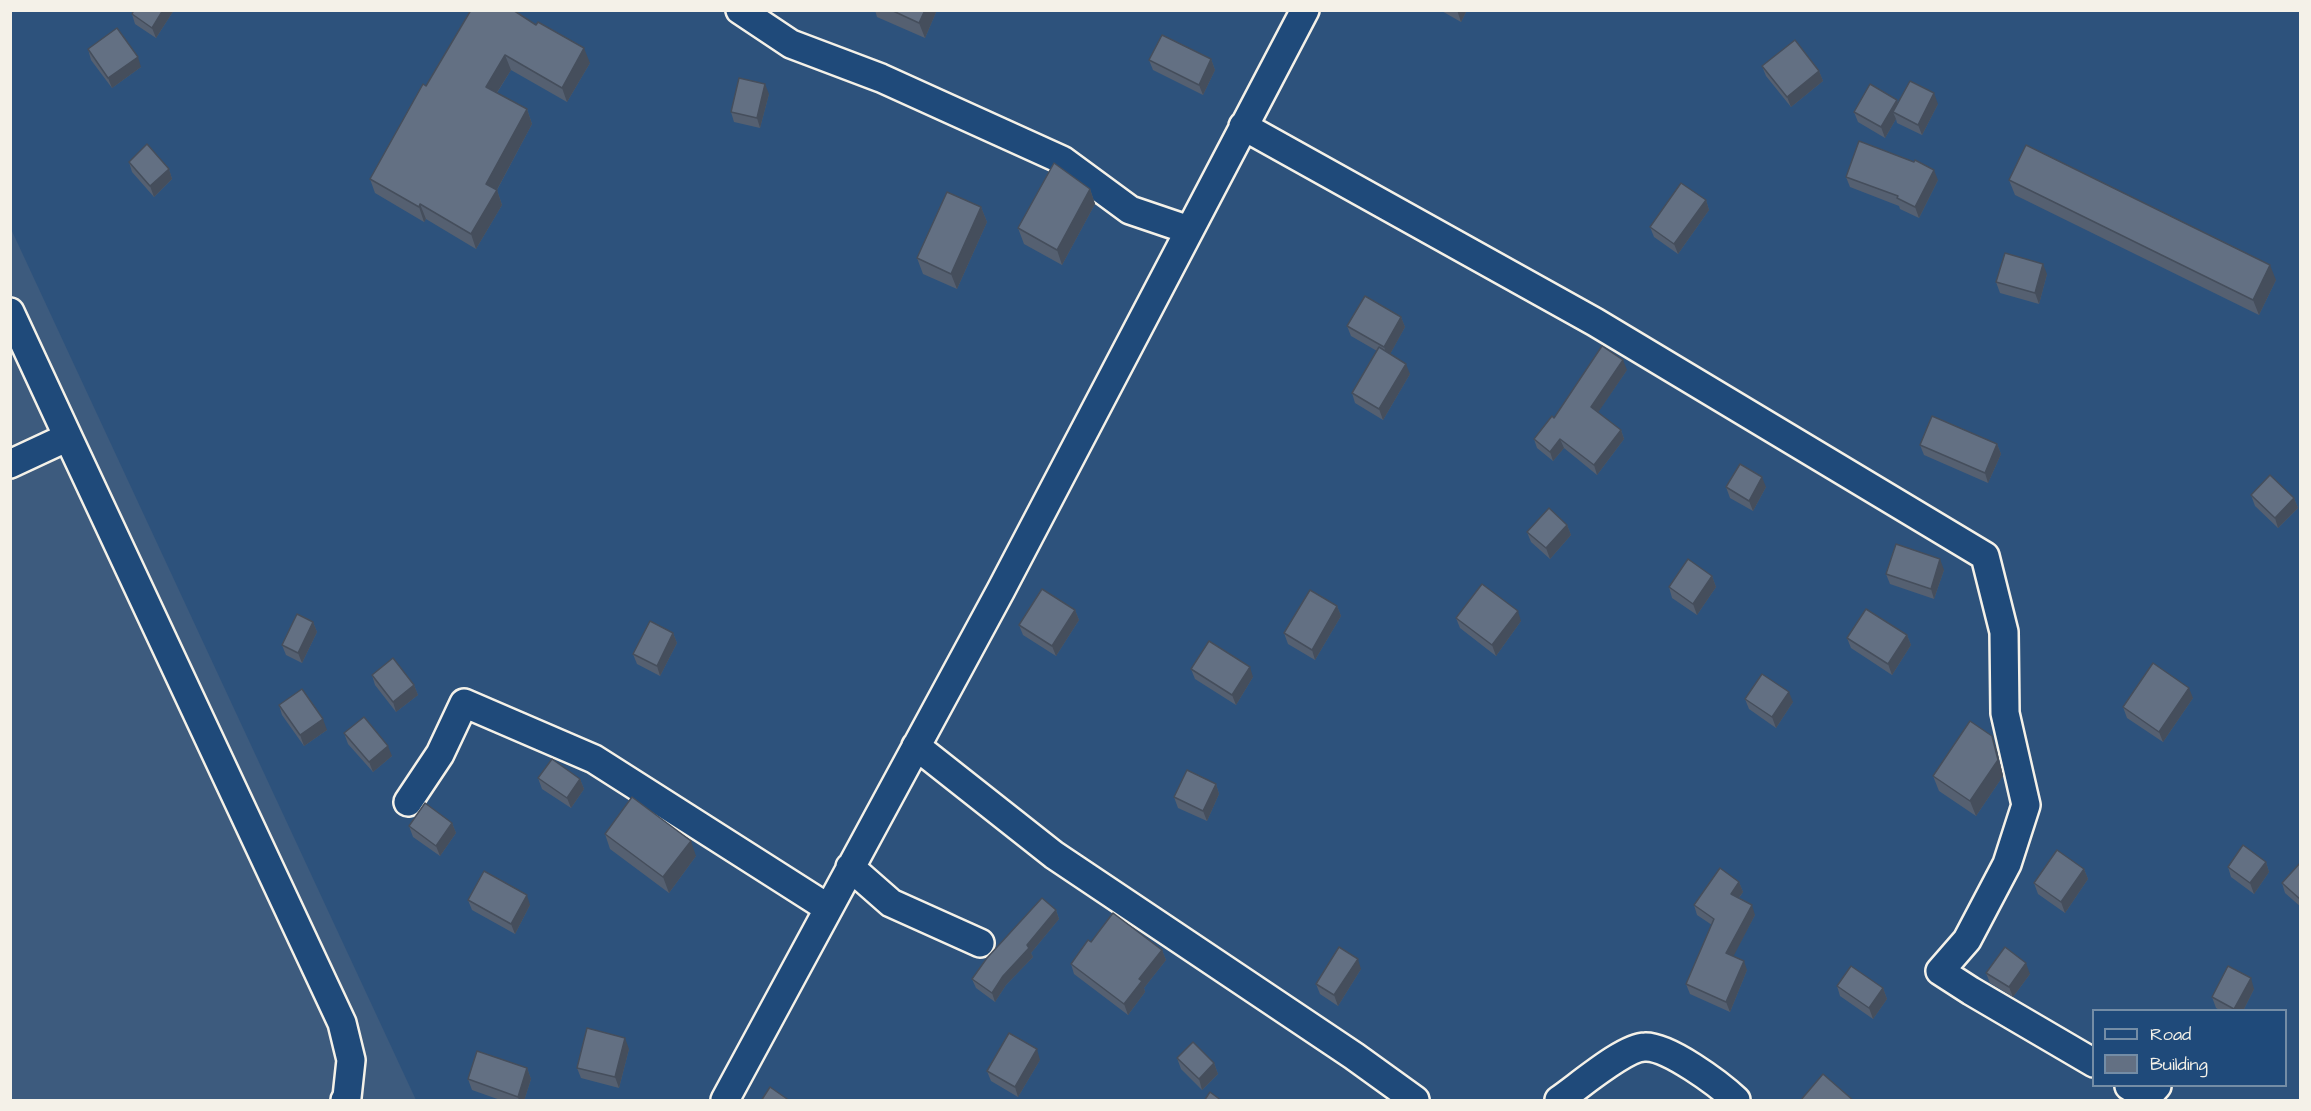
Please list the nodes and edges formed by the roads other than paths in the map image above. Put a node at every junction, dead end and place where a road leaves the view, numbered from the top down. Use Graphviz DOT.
graph roads {
  1 [pos="740,10"];
  2 [pos="1305,10"];
  3 [pos="1244,126"];
  4 [pos="1189,230"];
  5 [pos="10,312"];
  6 [pos="68,437"];
  7 [pos="10,464"];
  8 [pos="916,746"];
  9 [pos="408,802"];
  10 [pos="850,867"];
  11 [pos="828,908"];
  12 [pos="980,943"];
  13 [pos="2092,1062"];
  14 [pos="2131,1087"];
  15 [pos="2156,1087"];
  16 [pos="345,1101"];
  17 [pos="725,1101"];
  18 [pos="1415,1101"];
  19 [pos="1559,1101"];
  20 [pos="1736,1101"];
  1 -- 4 [label="street"];
  2 -- 3 [label="street"];
  3 -- 4 [label="street"];
  3 -- 13 [label="street"];
  4 -- 8 [label="street"];
  5 -- 6 [label="street"];
  6 -- 7 [label="street"];
  6 -- 16 [label="street"];
  8 -- 10 [label="street"];
  8 -- 18 [label="street"];
  9 -- 11 [label="street"];
  10 -- 11 [label="street"];
  10 -- 12 [label="street"];
  11 -- 17 [label="street"];
  14 -- 15 [label="street"];
  19 -- 20 [label="street"];
}
